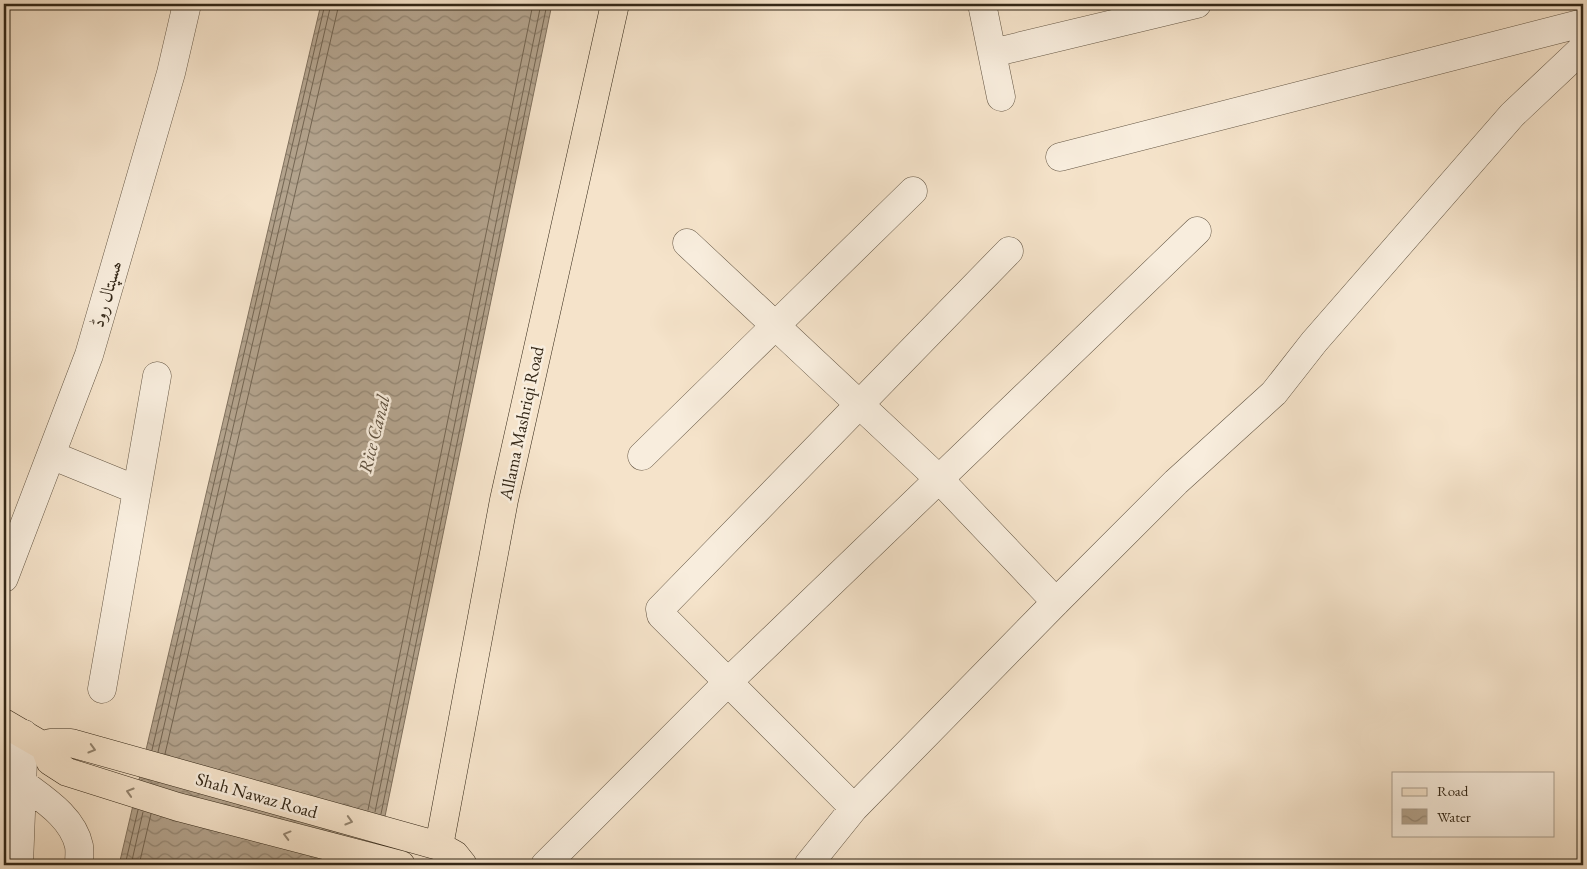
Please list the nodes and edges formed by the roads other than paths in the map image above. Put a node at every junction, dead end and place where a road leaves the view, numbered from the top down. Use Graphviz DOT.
graph roads {
  1 [pos="187,4"];
  2 [pos="615,4"];
  3 [pos="982,4"];
  4 [pos="1197,4"];
  5 [pos="1583,23"];
  6 [pos="1583,48"];
  7 [pos="992,53"];
  8 [pos="1001,97"];
  9 [pos="1060,157"];
  10 [pos="913,191"];
  11 [pos="1197,231"];
  12 [pos="687,243"];
  13 [pos="1009,251"];
  14 [pos="775,326"];
  15 [pos="157,376"];
  16 [pos="858,404"];
  17 [pos="51,455"];
  18 [pos="642,456"];
  19 [pos="939,480"];
  20 [pos="137,490"];
  21 [pos="4,578"];
  22 [pos="1056,602"];
  23 [pos="728,682"];
  24 [pos="102,689"];
  25 [pos="24,735"];
  26 [pos="22,783"];
  27 [pos="854,808"];
  28 [pos="439,846"];
  29 [pos="19,865"];
  30 [pos="79,865"];
  31 [pos="401,865"];
  32 [pos="463,865"];
  33 [pos="546,865"];
  34 [pos="808,865"];
  1 -- 17 [label="street, ھسپتال روڈ"];
  2 -- 28 [label="main road, Allama Mashriqi Road"];
  3 -- 7 [label="street"];
  4 -- 7 [label="street"];
  5 -- 9 [label="street"];
  6 -- 22 [label="street"];
  7 -- 8 [label="street"];
  10 -- 14 [label="street"];
  11 -- 19 [label="street"];
  12 -- 14 [label="street"];
  13 -- 16 [label="street"];
  14 -- 16 [label="street"];
  14 -- 18 [label="street"];
  15 -- 20 [label="street"];
  16 -- 19 [label="street"];
  16 -- 23 [label="street"];
  17 -- 20 [label="street"];
  17 -- 21 [label="street, ھسپتال روڈ"];
  19 -- 22 [label="street"];
  19 -- 23 [label="street"];
  20 -- 24 [label="street"];
  22 -- 27 [label="street"];
  23 -- 27 [label="street"];
  23 -- 33 [label="street"];
  25 -- 26 [label="street"];
  25 -- 28 [label="main road, Shah Nawaz Road, one-way"];
  31 -- 25 [label="main road, Shah Nawaz Road, one-way"];
  26 -- 29 [label="street"];
  26 -- 30 [label="street"];
  27 -- 34 [label="street"];
  28 -- 32 [label="main road, Shah Nawaz Road"];
}
